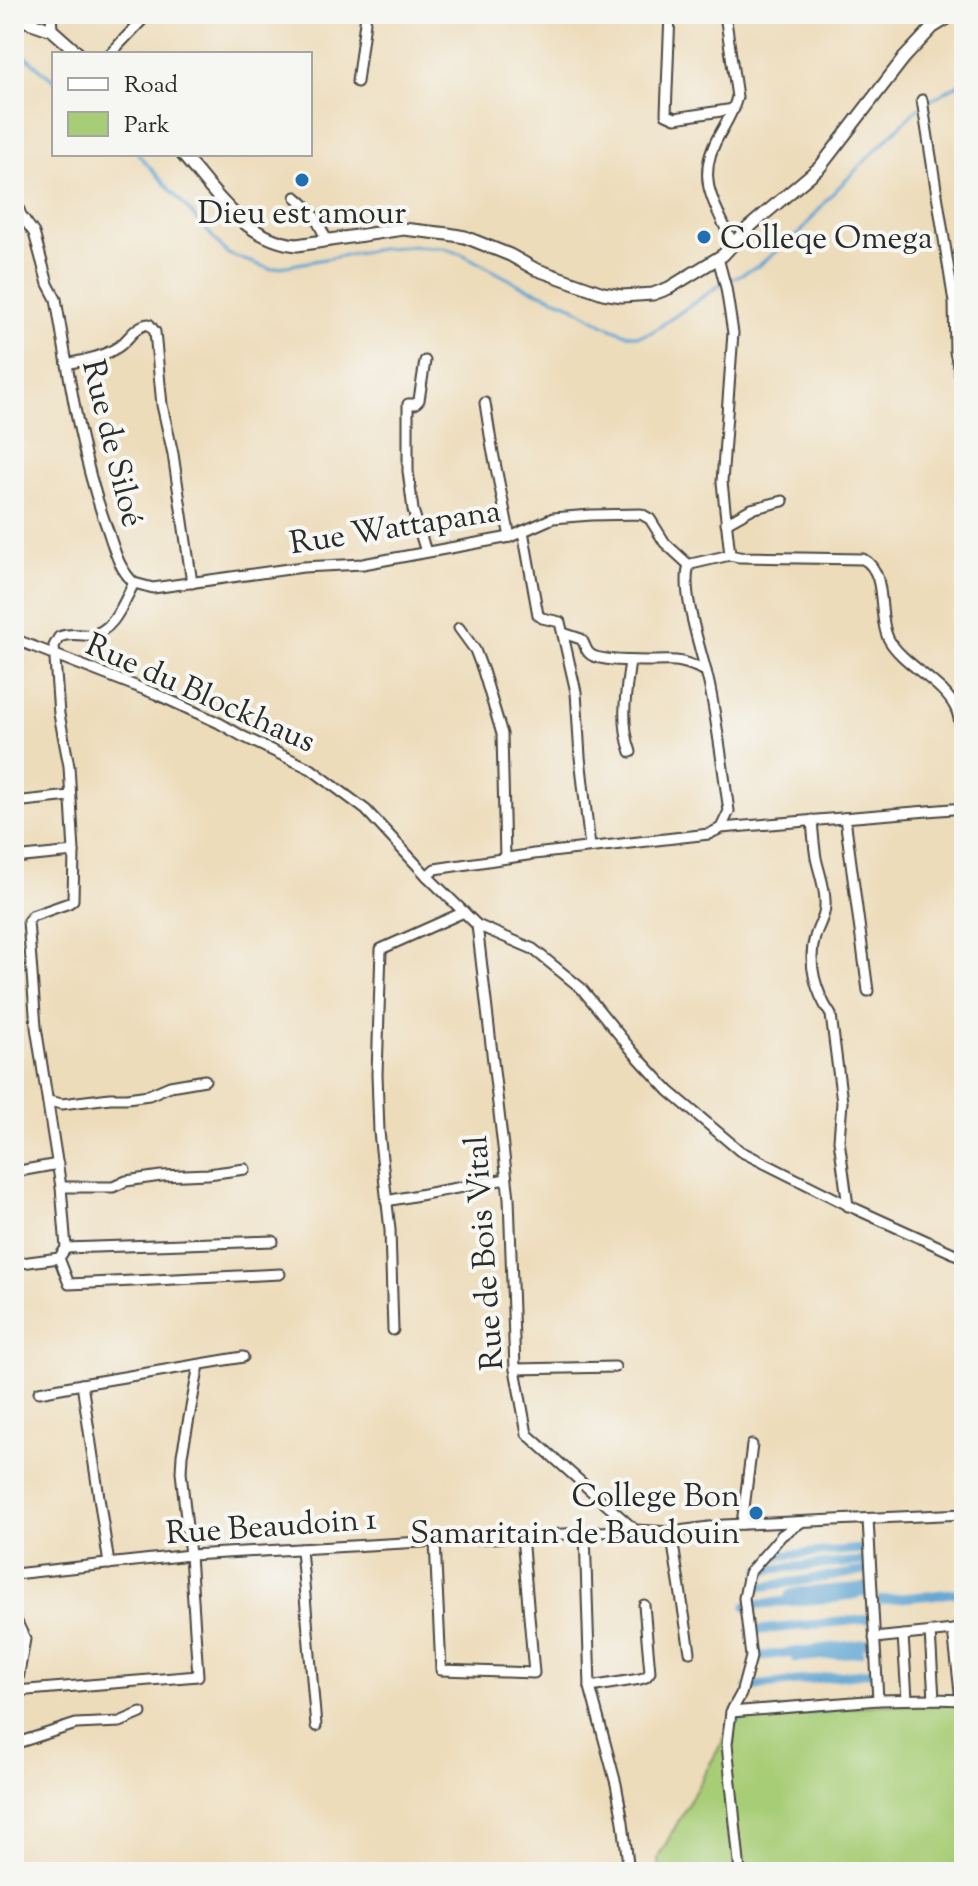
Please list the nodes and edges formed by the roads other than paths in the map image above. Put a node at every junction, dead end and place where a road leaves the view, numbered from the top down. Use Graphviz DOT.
graph roads {
  1 [pos="51,14"];
  2 [pos="145,14"];
  3 [pos="366,14"];
  4 [pos="670,14"];
  5 [pos="725,14"];
  6 [pos="954,14"];
  7 [pos="14,17"];
  8 [pos="52,30"];
  9 [pos="77,52"];
  10 [pos="112,52"];
  11 [pos="357,82"];
  12 [pos="922,100"];
  13 [pos="734,109"];
  14 [pos="184,156"];
  15 [pos="14,197"];
  16 [pos="296,197"];
  17 [pos="327,241"];
  18 [pos="733,244"];
  19 [pos="718,258"];
  20 [pos="425,361"];
  21 [pos="67,364"];
  22 [pos="964,392"];
  23 [pos="485,403"];
  24 [pos="783,501"];
  25 [pos="726,523"];
  26 [pos="523,531"];
  27 [pos="510,537"];
  28 [pos="426,552"];
  29 [pos="730,555"];
  30 [pos="689,565"];
  31 [pos="134,583"];
  32 [pos="192,583"];
  33 [pos="459,628"];
  34 [pos="563,633"];
  35 [pos="14,639"];
  36 [pos="55,655"];
  37 [pos="630,661"];
  38 [pos="706,671"];
  39 [pos="631,752"];
  40 [pos="964,764"];
  41 [pos="70,796"];
  42 [pos="14,802"];
  43 [pos="964,808"];
  44 [pos="845,818"];
  45 [pos="812,820"];
  46 [pos="721,828"];
  47 [pos="590,847"];
  48 [pos="74,852"];
  49 [pos="14,858"];
  50 [pos="505,858"];
  51 [pos="427,876"];
  52 [pos="464,912"];
  53 [pos="477,925"];
  54 [pos="868,991"];
  55 [pos="205,1080"];
  56 [pos="48,1101"];
  57 [pos="58,1164"];
  58 [pos="245,1169"];
  59 [pos="14,1172"];
  60 [pos="506,1179"];
  61 [pos="61,1187"];
  62 [pos="386,1201"];
  63 [pos="848,1206"];
  64 [pos="273,1241"];
  65 [pos="66,1248"];
  66 [pos="59,1258"];
  67 [pos="964,1258"];
  68 [pos="14,1264"];
  69 [pos="280,1274"];
  70 [pos="393,1330"];
  71 [pos="243,1357"];
  72 [pos="199,1365"];
  73 [pos="615,1367"];
  74 [pos="515,1369"];
  75 [pos="82,1384"];
  76 [pos="39,1392"];
  77 [pos="752,1445"];
  78 [pos="964,1514"];
  79 [pos="868,1519"];
  80 [pos="801,1522"];
  81 [pos="742,1524"];
  82 [pos="635,1530"];
  83 [pos="671,1532"];
  84 [pos="585,1533"];
  85 [pos="522,1536"];
  86 [pos="435,1541"];
  87 [pos="301,1549"];
  88 [pos="190,1555"];
  89 [pos="109,1564"];
  90 [pos="14,1574"];
  91 [pos="644,1605"];
  92 [pos="14,1616"];
  93 [pos="959,1630"];
  94 [pos="930,1632"];
  95 [pos="903,1635"];
  96 [pos="874,1638"];
  97 [pos="690,1652"];
  98 [pos="590,1687"];
  99 [pos="15,1692"];
  100 [pos="907,1699"];
  101 [pos="934,1699"];
  102 [pos="878,1700"];
  103 [pos="962,1700"];
  104 [pos="731,1712"];
  105 [pos="141,1713"];
  106 [pos="316,1726"];
  107 [pos="14,1744"];
  108 [pos="629,1872"];
  109 [pos="740,1872"];
  1 -- 8 [label="street"];
  2 -- 10 [label="street"];
  3 -- 11 [label="street"];
  4 -- 13 [label="street"];
  5 -- 13 [label="street"];
  6 -- 18 [label="street"];
  7 -- 8 [label="street"];
  8 -- 9 [label="street"];
  12 -- 22 [label="street"];
  13 -- 18 [label="street"];
  14 -- 17 [label="street"];
  15 -- 21 [label="street, Rue de Siloé"];
  16 -- 17 [label="street"];
  17 -- 19 [label="street"];
  18 -- 19 [label="street"];
  19 -- 25 [label="street"];
  20 -- 28 [label="street"];
  21 -- 31 [label="street, Rue de Siloé"];
  21 -- 32 [label="street"];
  23 -- 27 [label="street"];
  24 -- 25 [label="street"];
  25 -- 29 [label="street"];
  26 -- 27 [label="street, Rue Wattapana"];
  26 -- 30 [label="street, Rue Wattapana"];
  26 -- 34 [label="street"];
  27 -- 28 [label="street, Rue Wattapana"];
  28 -- 32 [label="street, Rue Wattapana"];
  29 -- 30 [label="street"];
  29 -- 40 [label="street"];
  30 -- 38 [label="street"];
  31 -- 32 [label="street, Rue Wattapana"];
  31 -- 36 [label="street"];
  33 -- 50 [label="street"];
  34 -- 37 [label="street"];
  34 -- 47 [label="street"];
  35 -- 36 [label="street, Rue du Blockhaus"];
  36 -- 41 [label="street"];
  36 -- 51 [label="street, Rue du Blockhaus"];
  37 -- 38 [label="street"];
  37 -- 39 [label="street"];
  38 -- 46 [label="street"];
  41 -- 42 [label="street"];
  41 -- 48 [label="street"];
  43 -- 44 [label="street"];
  44 -- 45 [label="street"];
  44 -- 54 [label="street"];
  45 -- 46 [label="street"];
  45 -- 63 [label="street"];
  46 -- 47 [label="street"];
  47 -- 50 [label="street"];
  48 -- 49 [label="street"];
  48 -- 56 [label="street"];
  50 -- 51 [label="street"];
  51 -- 52 [label="street, Rue du Blockhaus"];
  52 -- 53 [label="street, Rue du Blockhaus"];
  52 -- 62 [label="street"];
  53 -- 60 [label="street, Rue de Bois Vital"];
  53 -- 63 [label="street, Rue du Blockhaus"];
  55 -- 56 [label="street"];
  56 -- 57 [label="street"];
  57 -- 59 [label="street"];
  57 -- 61 [label="street"];
  58 -- 61 [label="street"];
  60 -- 62 [label="street"];
  60 -- 74 [label="street, Rue de Bois Vital"];
  61 -- 65 [label="street"];
  62 -- 70 [label="street"];
  63 -- 67 [label="street, Rue du Blockhaus"];
  64 -- 65 [label="street"];
  65 -- 66 [label="street"];
  66 -- 68 [label="street"];
  66 -- 69 [label="street"];
  71 -- 72 [label="street"];
  72 -- 75 [label="street"];
  72 -- 88 [label="street"];
  73 -- 74 [label="street"];
  74 -- 82 [label="street, Rue de Bois Vital"];
  75 -- 76 [label="street"];
  75 -- 89 [label="street"];
  77 -- 81 [label="street"];
  78 -- 79 [label="street, Rue Beaudoin 1"];
  79 -- 80 [label="street, Rue Beaudoin 1"];
  79 -- 96 [label="street"];
  80 -- 81 [label="street, Rue Beaudoin 1"];
  80 -- 104 [label="street"];
  81 -- 83 [label="street, Rue Beaudoin 1"];
  82 -- 83 [label="street, Rue Beaudoin 1"];
  82 -- 84 [label="street, Rue Beaudoin 1"];
  83 -- 97 [label="street"];
  84 -- 85 [label="street, Rue Beaudoin 1"];
  84 -- 98 [label="street"];
  85 -- 86 [label="street, Rue Beaudoin 1"];
  85 -- 86 [label="street"];
  86 -- 87 [label="street, Rue Beaudoin 1"];
  87 -- 88 [label="street, Rue Beaudoin 1"];
  87 -- 106 [label="street"];
  88 -- 89 [label="street, Rue Beaudoin 1"];
  88 -- 99 [label="street"];
  89 -- 90 [label="street, Rue Beaudoin 1"];
  91 -- 98 [label="street"];
  92 -- 99 [label="street"];
  93 -- 94 [label="street"];
  93 -- 103 [label="street"];
  94 -- 95 [label="street"];
  94 -- 101 [label="street"];
  95 -- 96 [label="street"];
  95 -- 100 [label="street"];
  96 -- 102 [label="street"];
  98 -- 108 [label="street"];
  100 -- 101 [label="street"];
  100 -- 102 [label="street"];
  101 -- 103 [label="street"];
  102 -- 104 [label="street"];
  104 -- 109 [label="street"];
  105 -- 107 [label="street"];
}
